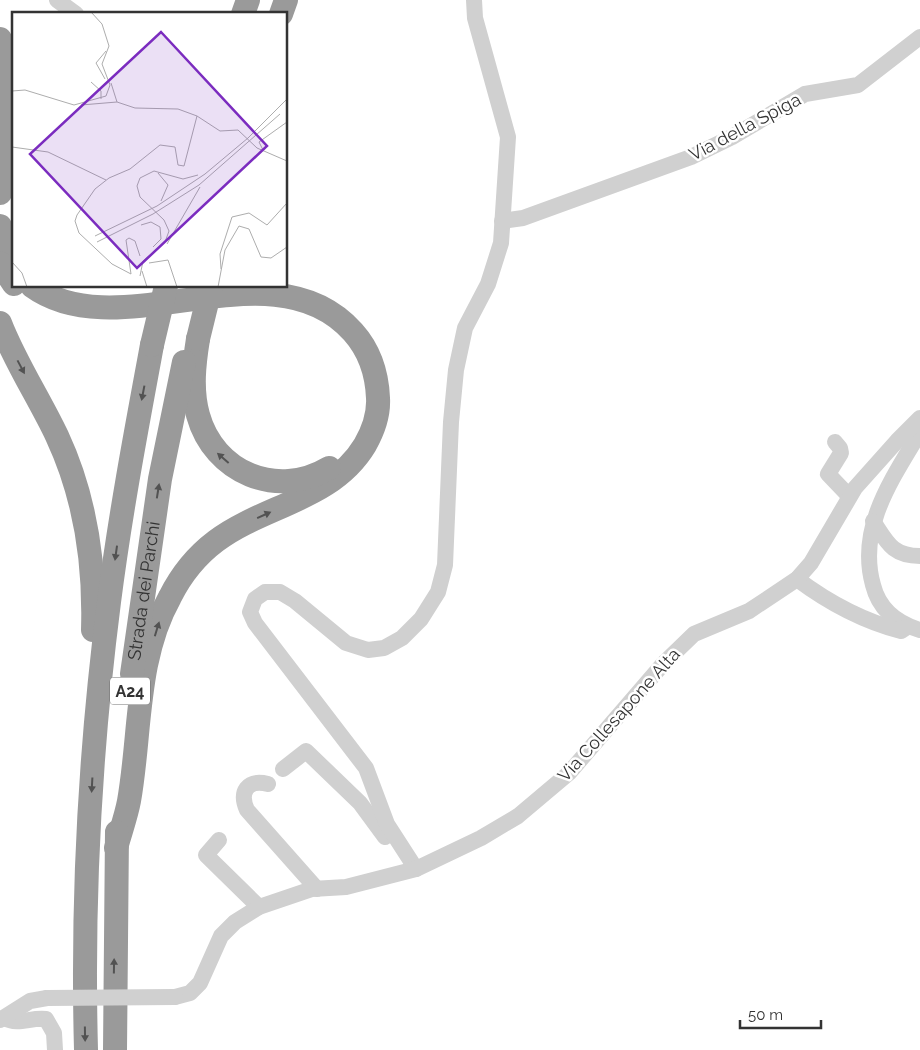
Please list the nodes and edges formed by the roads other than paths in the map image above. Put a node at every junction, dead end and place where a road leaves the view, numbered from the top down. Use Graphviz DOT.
graph roads {
  1 [pos="57,0"];
  2 [pos="248,0"];
  3 [pos="286,0"];
  4 [pos="474,0"];
  5 [pos="73,12"];
  6 [pos="244,12"];
  7 [pos="282,12"];
  8 [pos="0,21"];
  9 [pos="920,37"];
  10 [pos="0,39"];
  11 [pos="12,42"];
  12 [pos="0,192"];
  13 [pos="502,221"];
  14 [pos="0,226"];
  15 [pos="12,262"];
  16 [pos="0,263"];
  17 [pos="12,281"];
  18 [pos="19,288"];
  19 [pos="35,288"];
  20 [pos="166,288"];
  21 [pos="202,288"];
  22 [pos="210,288"];
  23 [pos="0,323"];
  24 [pos="194,337"];
  25 [pos="920,418"];
  26 [pos="920,432"];
  27 [pos="835,442"];
  28 [pos="850,496"];
  29 [pos="873,522"];
  30 [pos="920,556"];
  31 [pos="797,579"];
  32 [pos="916,627"];
  33 [pos="93,758"];
  34 [pos="283,769"];
  35 [pos="268,784"];
  36 [pos="250,822"];
  37 [pos="219,840"];
  38 [pos="116,848"];
  39 [pos="412,871"];
  40 [pos="315,889"];
  41 [pos="259,907"];
  42 [pos="2,1019"];
  43 [pos="55,1050"];
  44 [pos="86,1050"];
  45 [pos="115,1050"];
  1 -- 5 [label="street"];
  2 -- 6 [label="highway"];
  3 -- 7 [label="highway"];
  4 -- 13 [label="street"];
  8 -- 11 [label="highway"];
  9 -- 13 [label="street, Via della Spiga"];
  10 -- 12 [label="highway"];
  13 -- 39 [label="street"];
  14 -- 15 [label="highway"];
  16 -- 17 [label="highway"];
  18 -- 24 [label="highway, one-way"];
  38 -- 19 [label="highway, one-way"];
  20 -- 33 [label="highway, Strada dei Parchi / A24, one-way, bridge"];
  21 -- 24 [label="highway, Strada dei Parchi / A24"];
  22 -- 24 [label="highway, bridge"];
  23 -- 33 [label="highway, one-way"];
  38 -- 24 [label="highway, Strada dei Parchi / A24, one-way"];
  25 -- 28 [label="street, Via Collesapone Alta"];
  26 -- 29 [label="street"];
  27 -- 28 [label="street"];
  28 -- 31 [label="street, Via Collesapone Alta"];
  29 -- 30 [label="street"];
  29 -- 32 [label="street"];
  31 -- 32 [label="street"];
  31 -- 39 [label="street, Via Collesapone Alta"];
  33 -- 44 [label="highway, Strada dei Parchi / A24, one-way"];
  34 -- 39 [label="street"];
  35 -- 40 [label="street"];
  36 -- 40 [label="street"];
  37 -- 41 [label="street"];
  45 -- 38 [label="highway, Strada dei Parchi / A24, one-way"];
  39 -- 40 [label="street, Via Collesapone Alta"];
  40 -- 41 [label="street, Via Collesapone Alta"];
  41 -- 42 [label="street, Via Collesapone Alta, bridge"];
  42 -- 43 [label="street"];
}
